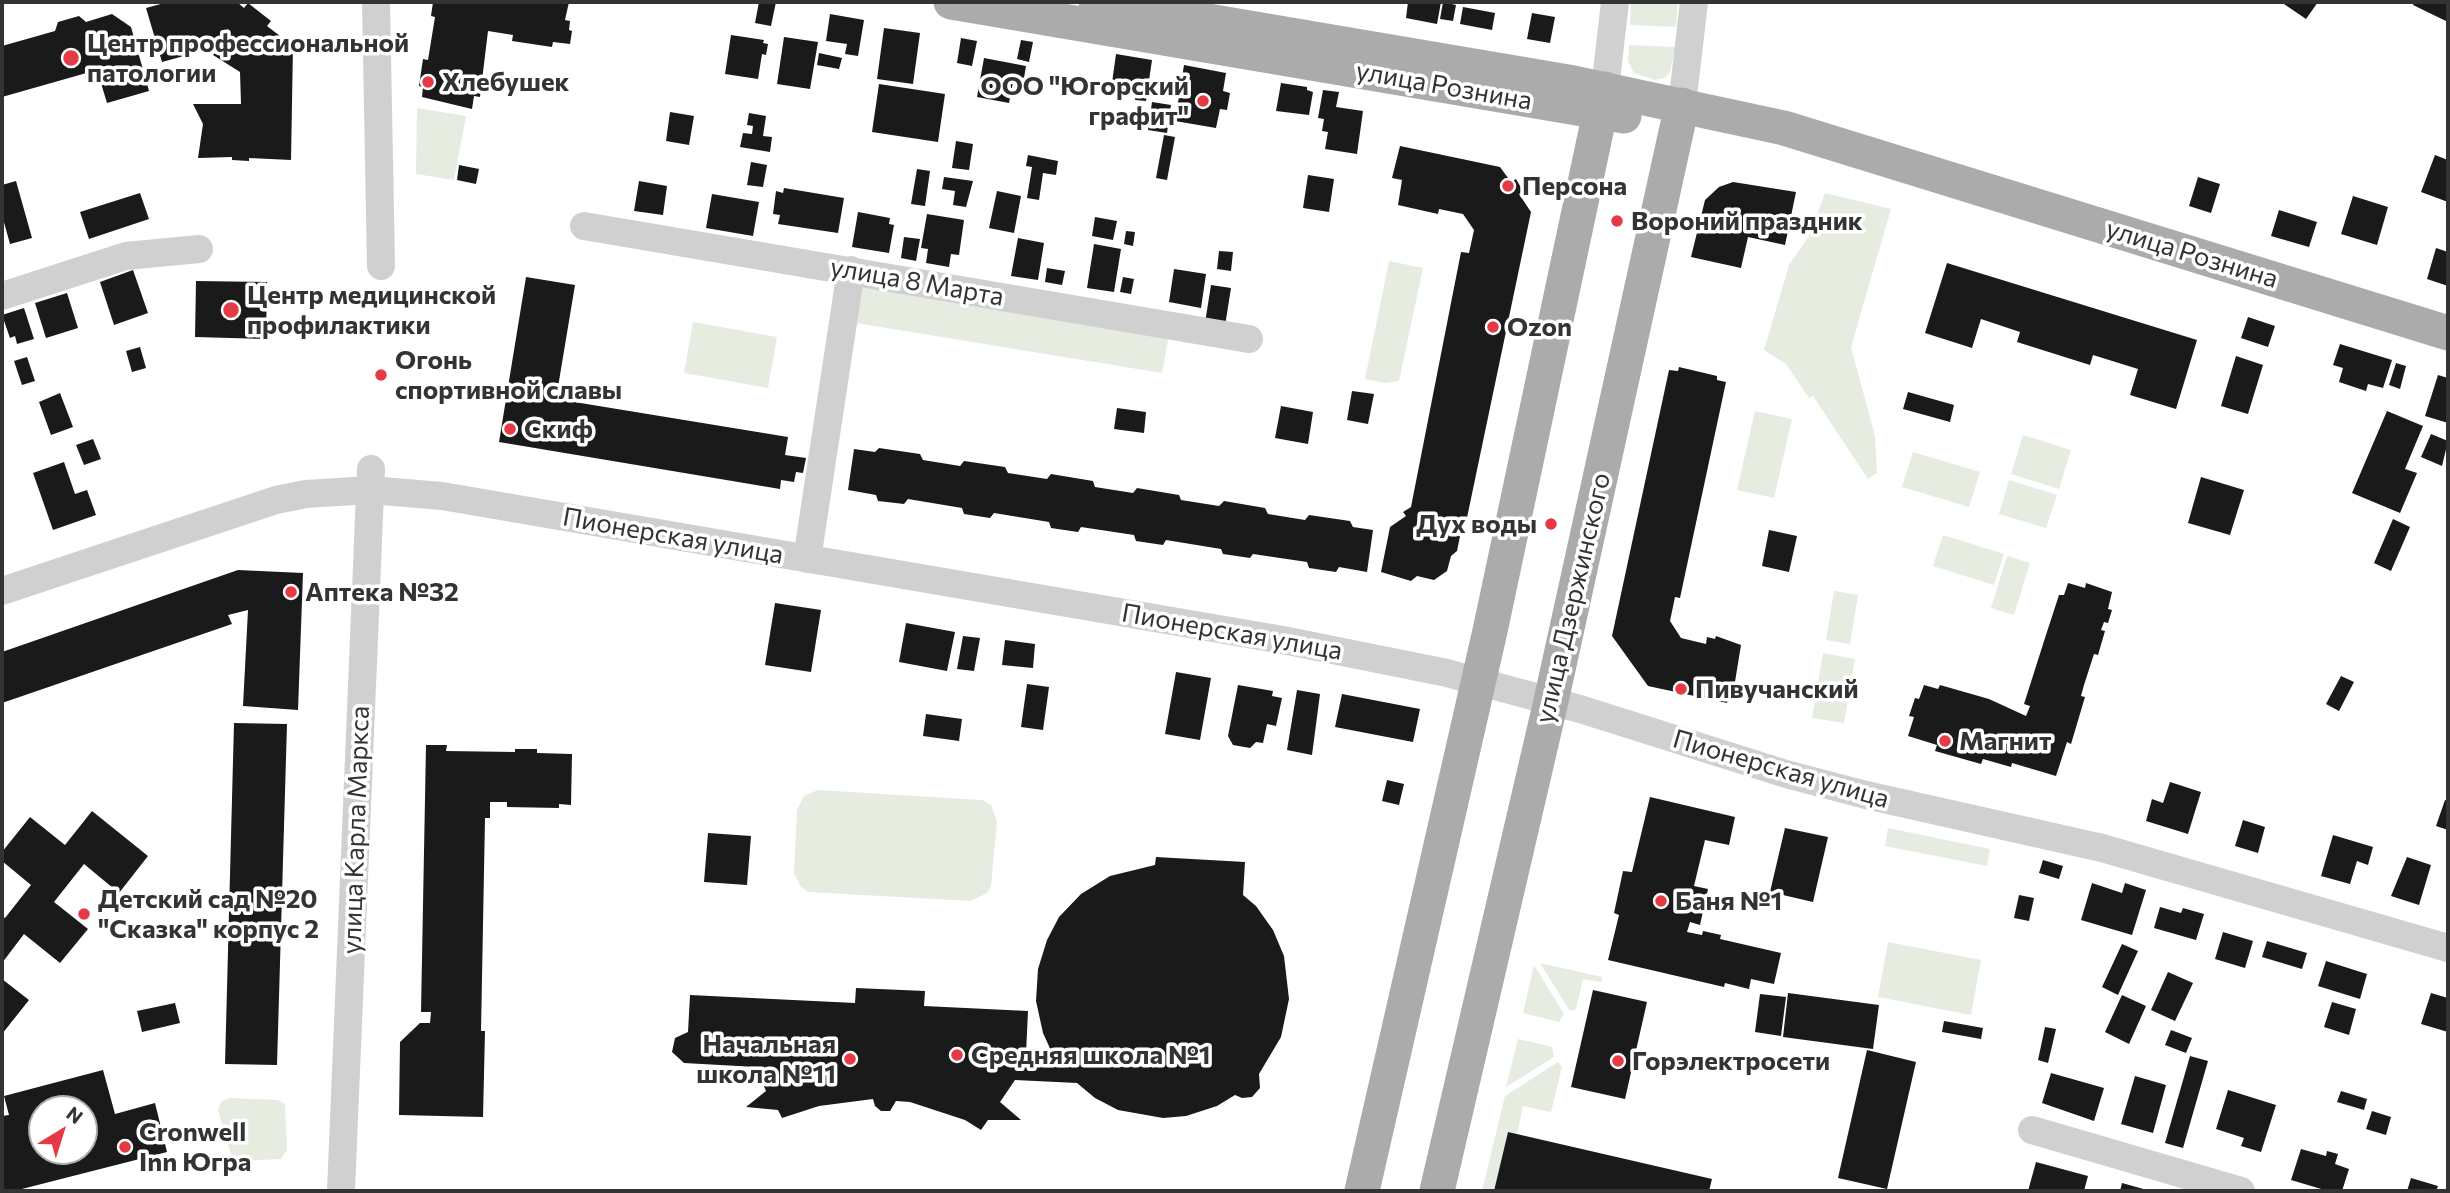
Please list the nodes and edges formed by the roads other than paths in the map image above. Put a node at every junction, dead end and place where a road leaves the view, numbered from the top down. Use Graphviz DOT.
graph roads {
  1 [pos="376,2"];
  2 [pos="951,2"];
  3 [pos="1096,2"];
  4 [pos="1615,2"];
  5 [pos="1694,2"];
  6 [pos="1603,101"];
  7 [pos="1680,115"];
  8 [pos="584,226"];
  9 [pos="200,249"];
  10 [pos="381,266"];
  11 [pos="851,270"];
  12 [pos="2,296"];
  13 [pos="2448,333"];
  14 [pos="1249,340"];
  15 [pos="370,480"];
  16 [pos="807,559"];
  17 [pos="2,592"];
  18 [pos="1478,681"];
  19 [pos="1551,701"];
  20 [pos="2448,948"];
  21 [pos="2032,1130"];
  22 [pos="341,1191"];
  23 [pos="1362,1191"];
  24 [pos="1437,1191"];
  25 [pos="2242,1191"];
  1 -- 10 [label="street"];
  2 -- 6 [label="main road, улица Рознина"];
  3 -- 6 [label="main road, улица Рознина"];
  4 -- 6 [label="street"];
  5 -- 7 [label="street, улица Дзержинского"];
  6 -- 7 [label="main road, улица Рознина"];
  6 -- 18 [label="main road"];
  7 -- 13 [label="main road, улица Рознина"];
  7 -- 19 [label="main road, улица Дзержинского"];
  8 -- 11 [label="street, улица 8 Марта"];
  9 -- 12 [label="street"];
  11 -- 14 [label="street, улица 8 Марта"];
  11 -- 16 [label="street"];
  15 -- 16 [label="street, Пионерская улица"];
  15 -- 17 [label="street, Пионерская улица"];
  15 -- 22 [label="street, улица Карла Маркса"];
  16 -- 18 [label="street, Пионерская улица"];
  18 -- 19 [label="street, Пионерская улица"];
  18 -- 23 [label="main road"];
  19 -- 20 [label="street, Пионерская улица"];
  19 -- 24 [label="main road, улица Дзержинского"];
  21 -- 25 [label="street"];
}
